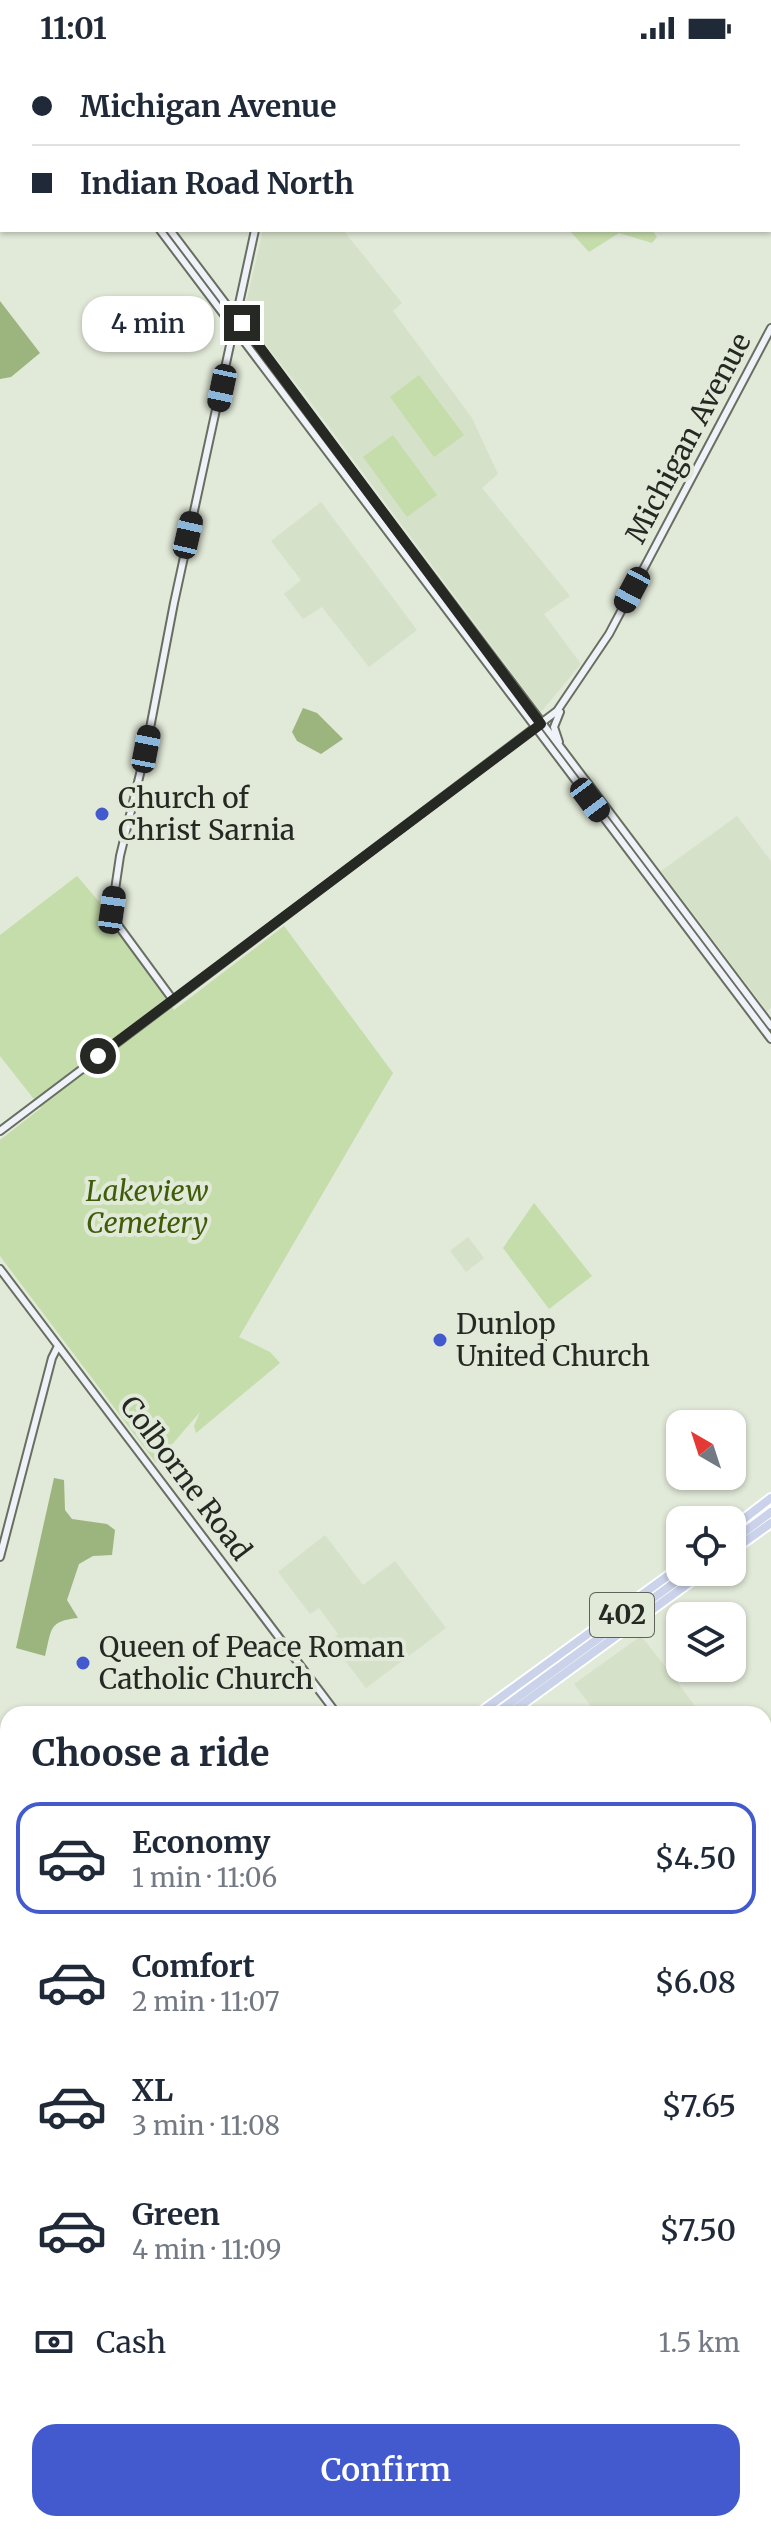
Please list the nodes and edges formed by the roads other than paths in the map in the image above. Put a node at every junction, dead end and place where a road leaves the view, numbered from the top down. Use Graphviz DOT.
graph roads {
  1 [pos="162,232"];
  2 [pos="172,232"];
  3 [pos="255,232"];
  4 [pos="237,316"];
  5 [pos="235,327"];
  6 [pos="771,328"];
  7 [pos="574,688"];
  8 [pos="538,726"];
  9 [pos="568,759"];
  10 [pos="173,1000"];
  11 [pos="771,1026"];
  12 [pos="771,1039"];
  13 [pos="0,1131"];
  14 [pos="0,1269"];
  15 [pos="58,1346"];
  16 [pos="771,1498"];
  17 [pos="771,1509"];
  18 [pos="746,1517"];
  19 [pos="771,1523"];
  20 [pos="746,1526"];
  21 [pos="771,1529"];
  22 [pos="746,1530"];
  23 [pos="746,1543"];
  24 [pos="746,1545"];
  25 [pos="0,1557"];
  26 [pos="666,1579"];
  27 [pos="666,1579"];
  28 [pos="670,1586"];
  29 [pos="685,1586"];
  30 [pos="689,1586"];
  31 [pos="650,1611"];
  32 [pos="331,1706"];
  33 [pos="489,1706"];
  34 [pos="497,1706"];
  35 [pos="506,1706"];
  36 [pos="520,1706"];
  1 -- 5 [label="main road"];
  2 -- 4 [label="main road"];
  3 -- 4 [label="main road"];
  4 -- 5 [label="main road"];
  4 -- 8 [label="main road"];
  5 -- 8 [label="main road"];
  5 -- 10 [label="main road"];
  6 -- 7 [label="main road, Michigan Avenue"];
  7 -- 8 [label="main road, Michigan Avenue"];
  7 -- 9 [label="main road"];
  8 -- 9 [label="main road"];
  8 -- 10 [label="main road, Michigan Avenue"];
  8 -- 12 [label="main road"];
  9 -- 11 [label="main road"];
  10 -- 13 [label="main road, Michigan Avenue"];
  14 -- 15 [label="main road, Colborne Road"];
  15 -- 25 [label="main road"];
  15 -- 32 [label="main road, Colborne Road"];
  16 -- 18 [label="highway"];
  17 -- 20 [label="highway"];
  17 -- 22 [label="highway"];
  19 -- 23 [label="highway"];
  21 -- 24 [label="highway"];
  26 -- 33 [label="highway"];
  27 -- 34 [label="highway, 402"];
  28 -- 35 [label="highway"];
  29 -- 31 [label="highway, 402"];
  30 -- 31 [label="highway"];
  31 -- 36 [label="highway, 402"];
}
